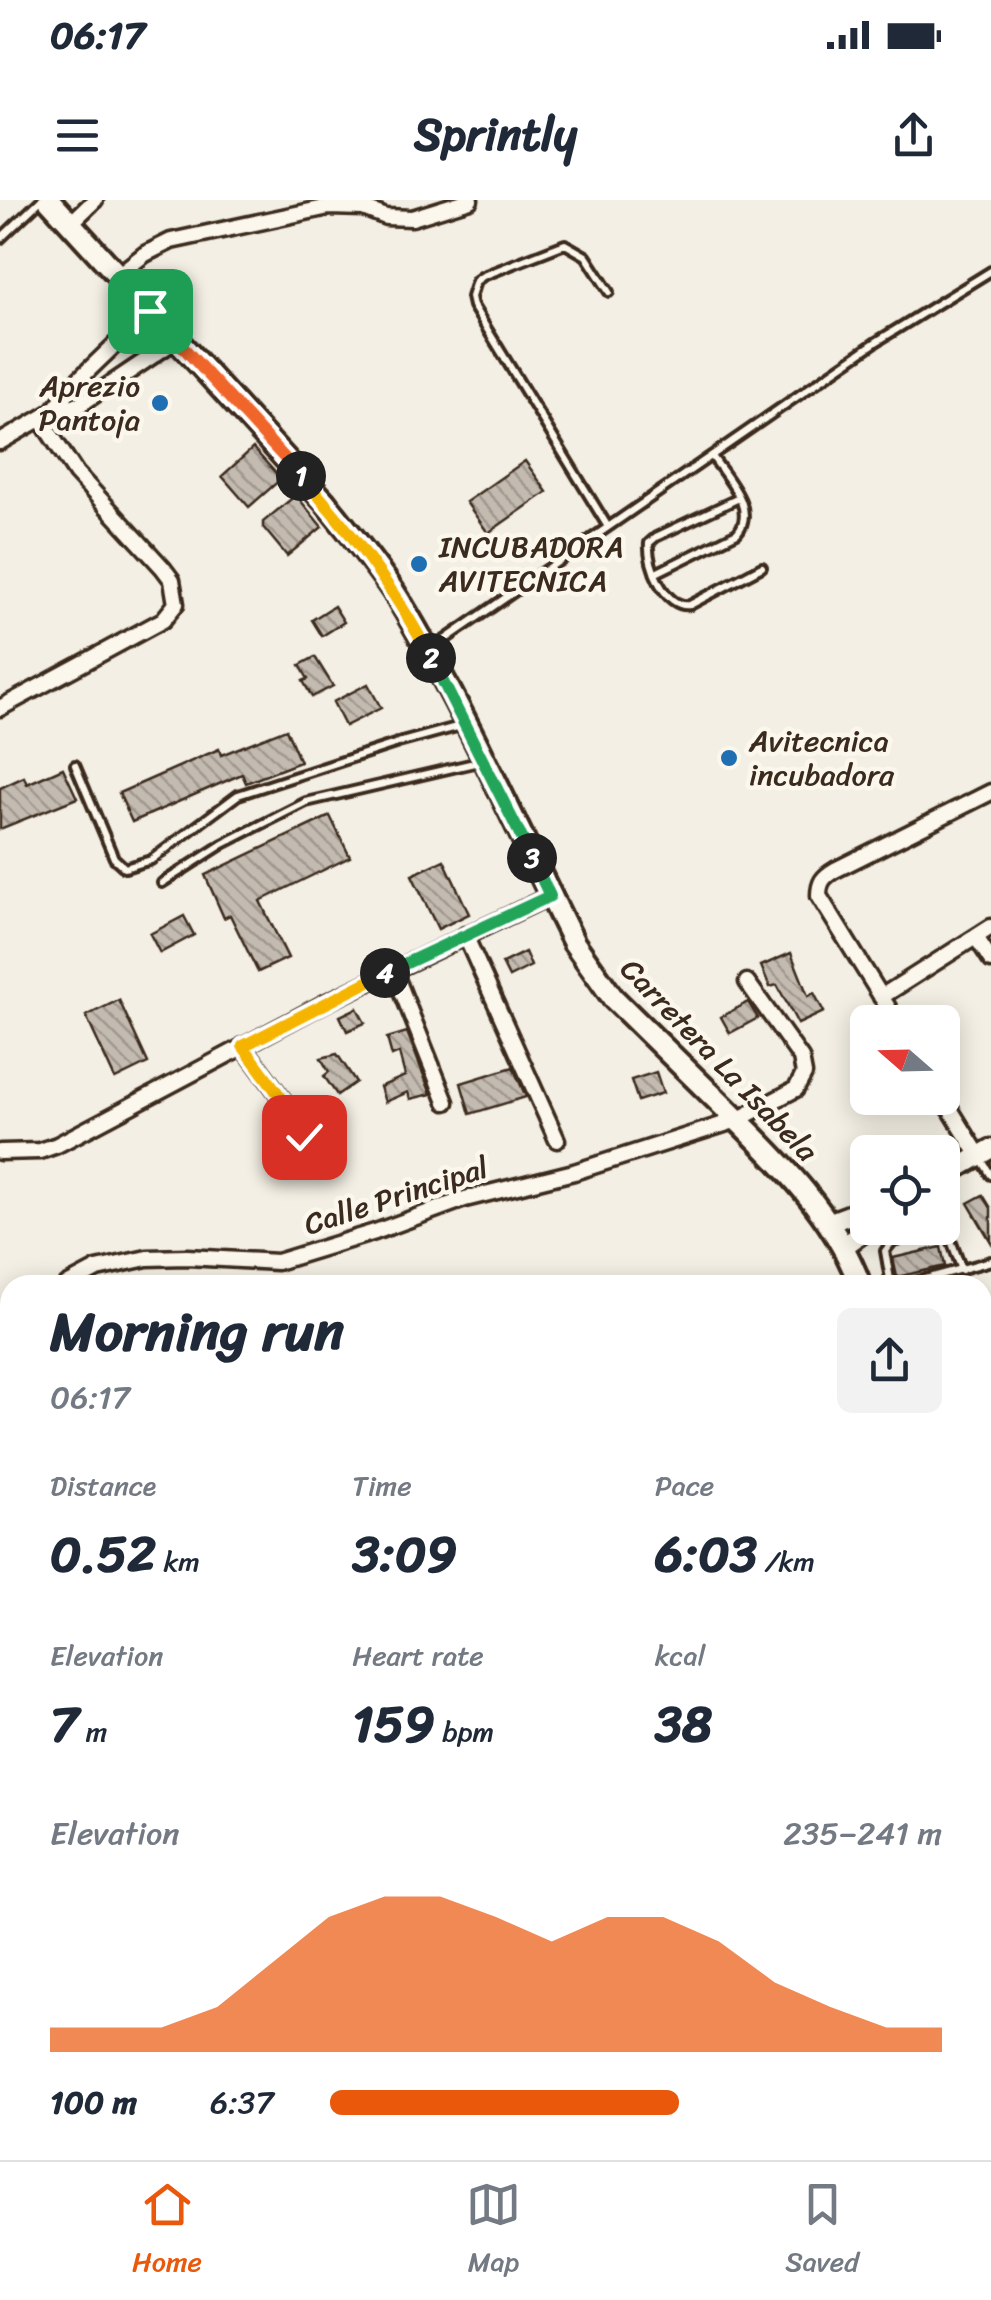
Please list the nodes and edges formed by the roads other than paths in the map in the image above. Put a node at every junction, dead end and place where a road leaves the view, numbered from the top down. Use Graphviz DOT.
graph roads {
  1 [pos="40,200"];
  2 [pos="49,200"];
  3 [pos="95,200"];
  4 [pos="467,200"];
  5 [pos="363,204"];
  6 [pos="71,222"];
  7 [pos="0,239"];
  8 [pos="991,271"];
  9 [pos="118,275"];
  10 [pos="610,292"];
  11 [pos="150,311"];
  12 [pos="176,340"];
  13 [pos="47,416"];
  14 [pos="0,442"];
  15 [pos="712,456"];
  16 [pos="739,498"];
  17 [pos="608,527"];
  18 [pos="762,567"];
  19 [pos="656,572"];
  20 [pos="428,652"];
  21 [pos="0,708"];
  22 [pos="466,725"];
  23 [pos="484,761"];
  24 [pos="76,766"];
  25 [pos="991,792"];
  26 [pos="162,883"];
  27 [pos="550,896"];
  28 [pos="991,928"];
  29 [pos="465,934"];
  30 [pos="976,937"];
  31 [pos="991,960"];
  32 [pos="393,969"];
  33 [pos="746,982"];
  34 [pos="881,997"];
  35 [pos="886,1005"];
  36 [pos="243,1046"];
  37 [pos="446,1102"];
  38 [pos="956,1115"];
  39 [pos="738,1120"];
  40 [pos="556,1140"];
  41 [pos="3,1148"];
  42 [pos="985,1153"];
  43 [pos="278,1160"];
  44 [pos="960,1167"];
  45 [pos="991,1175"];
  46 [pos="850,1215"];
  47 [pos="828,1223"];
  48 [pos="850,1243"];
  49 [pos="890,1245"];
  50 [pos="952,1245"];
  51 [pos="844,1248"];
  52 [pos="991,1262"];
  53 [pos="962,1270"];
  54 [pos="90,1275"];
  55 [pos="856,1275"];
  56 [pos="889,1275"];
  57 [pos="943,1275"];
  1 -- 7 [label="lane"];
  2 -- 6 [label="main road, Carretera La Isabela"];
  3 -- 6 [label="street"];
  4 -- 5 [label="street"];
  5 -- 9 [label="street"];
  6 -- 9 [label="main road, Carretera La Isabela"];
  8 -- 15 [label="lane"];
  9 -- 11 [label="main road, Carretera La Isabela"];
  10 -- 17 [label="lane"];
  11 -- 12 [label="main road, Carretera La Isabela"];
  11 -- 13 [label="street"];
  12 -- 13 [label="street"];
  12 -- 20 [label="main road, Carretera La Isabela"];
  13 -- 14 [label="street"];
  13 -- 21 [label="street"];
  15 -- 16 [label="lane"];
  15 -- 17 [label="lane"];
  16 -- 19 [label="lane"];
  16 -- 19 [label="lane"];
  17 -- 20 [label="lane"];
  18 -- 19 [label="lane"];
  20 -- 22 [label="main road, Carretera La Isabela"];
  22 -- 23 [label="main road, Carretera La Isabela"];
  22 -- 24 [label="lane"];
  23 -- 26 [label="lane"];
  23 -- 27 [label="main road, Carretera La Isabela"];
  25 -- 34 [label="street"];
  27 -- 29 [label="street"];
  27 -- 39 [label="main road, Carretera La Isabela"];
  28 -- 30 [label="street"];
  29 -- 32 [label="street"];
  29 -- 40 [label="street"];
  30 -- 31 [label="street"];
  30 -- 34 [label="street"];
  32 -- 36 [label="street"];
  32 -- 37 [label="street"];
  33 -- 39 [label="street, Calle Principal"];
  34 -- 35 [label="street"];
  36 -- 41 [label="street"];
  36 -- 43 [label="street"];
  38 -- 42 [label="street"];
  39 -- 47 [label="main road, Carretera La Isabela"];
  39 -- 54 [label="street, Calle Principal"];
  42 -- 44 [label="street"];
  42 -- 45 [label="lane"];
  46 -- 47 [label="street"];
  47 -- 51 [label="main road, Carretera La Isabela"];
  48 -- 51 [label="street"];
  49 -- 56 [label="lane"];
  50 -- 53 [label="lane"];
  51 -- 55 [label="main road, Carretera La Isabela"];
  52 -- 53 [label="lane"];
  53 -- 57 [label="lane"];
}
